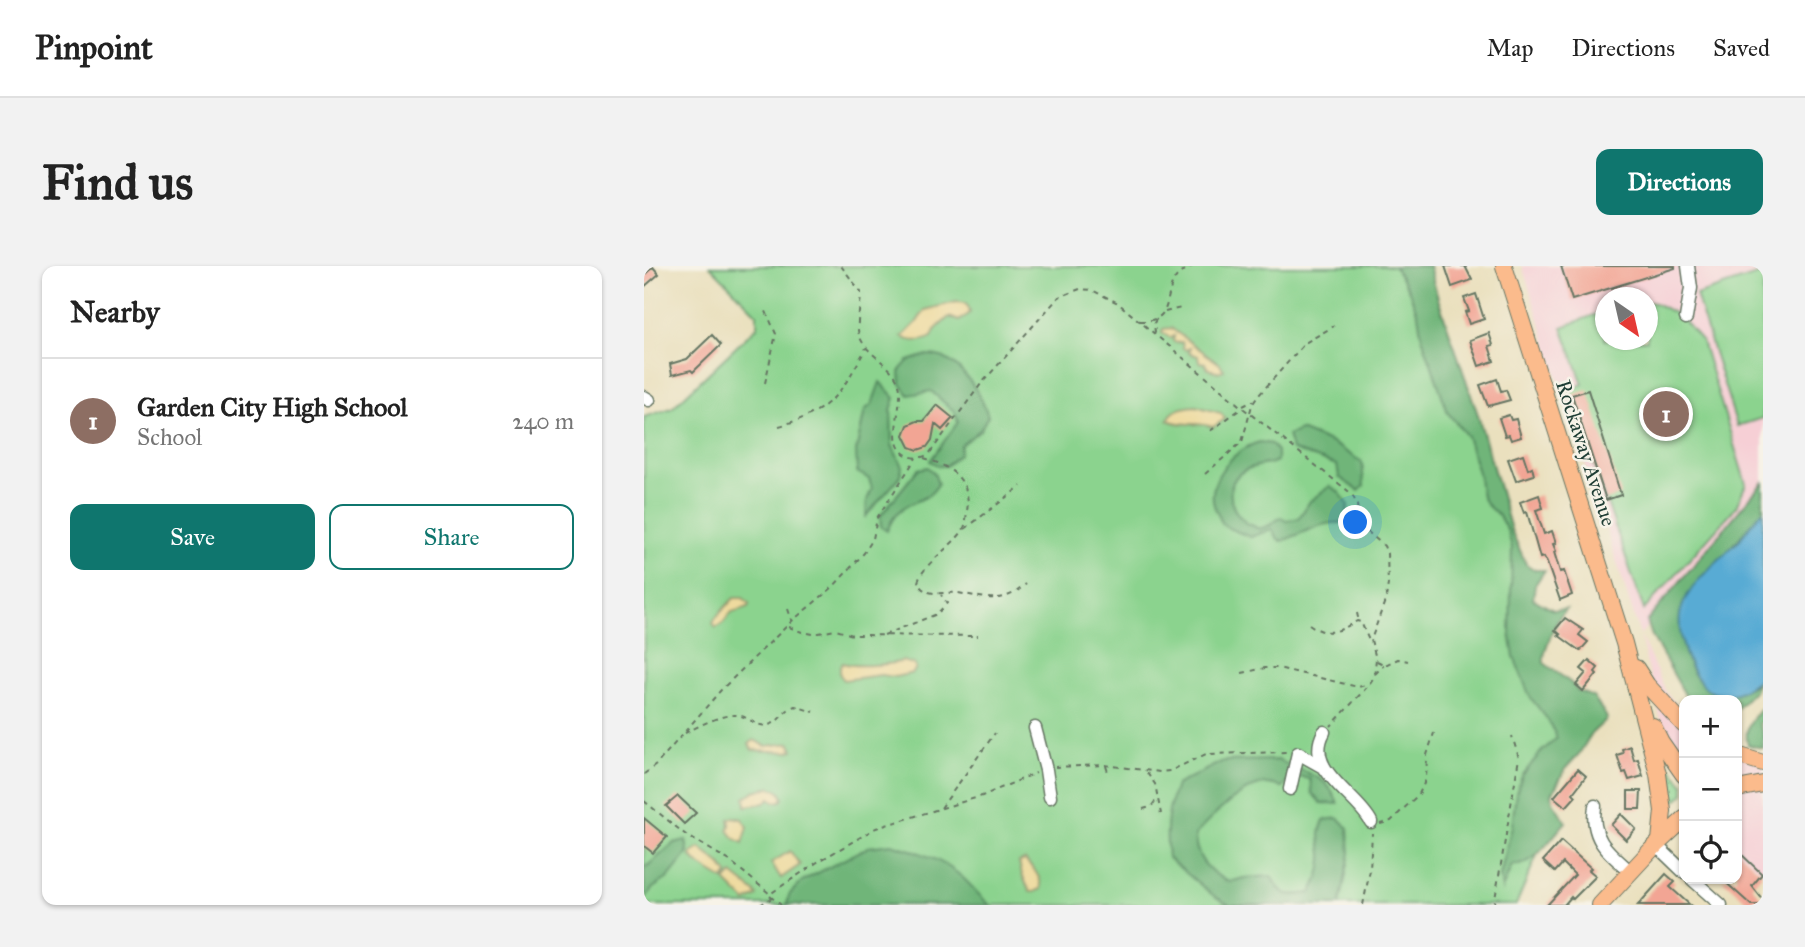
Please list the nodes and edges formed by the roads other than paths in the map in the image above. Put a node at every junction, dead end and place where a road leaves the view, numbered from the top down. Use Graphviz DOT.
graph roads {
  1 [pos="1504,266"];
  2 [pos="1688,266"];
  3 [pos="1686,318"];
  4 [pos="1627,653"];
  5 [pos="1640,699"];
  6 [pos="1679,720"];
  7 [pos="1035,728"];
  8 [pos="1324,732"];
  9 [pos="1742,757"];
  10 [pos="1763,763"];
  11 [pos="1323,767"];
  12 [pos="1679,768"];
  13 [pos="1763,785"];
  14 [pos="1742,788"];
  15 [pos="1290,789"];
  16 [pos="1049,797"];
  17 [pos="1595,806"];
  18 [pos="1682,821"];
  19 [pos="1374,826"];
  20 [pos="1658,843"];
  21 [pos="1679,866"];
  22 [pos="1631,872"];
  23 [pos="1698,884"];
  24 [pos="1601,905"];
  25 [pos="1721,905"];
  1 -- 4 [label="main road, Rockaway Avenue"];
  2 -- 3 [label="street"];
  4 -- 5 [label="main road, Rockaway Avenue"];
  4 -- 6 [label="main road, Rockaway Avenue"];
  5 -- 12 [label="main road, Rockaway Avenue"];
  5 -- 20 [label="main road, Rockaway Avenue"];
  7 -- 16 [label="street"];
  8 -- 11 [label="street"];
  9 -- 10 [label="main road"];
  11 -- 15 [label="street"];
  11 -- 19 [label="street"];
  13 -- 14 [label="main road"];
  17 -- 22 [label="street"];
  18 -- 20 [label="main road"];
  20 -- 21 [label="street"];
  20 -- 22 [label="main road"];
  22 -- 24 [label="main road"];
  23 -- 25 [label="street"];
}
